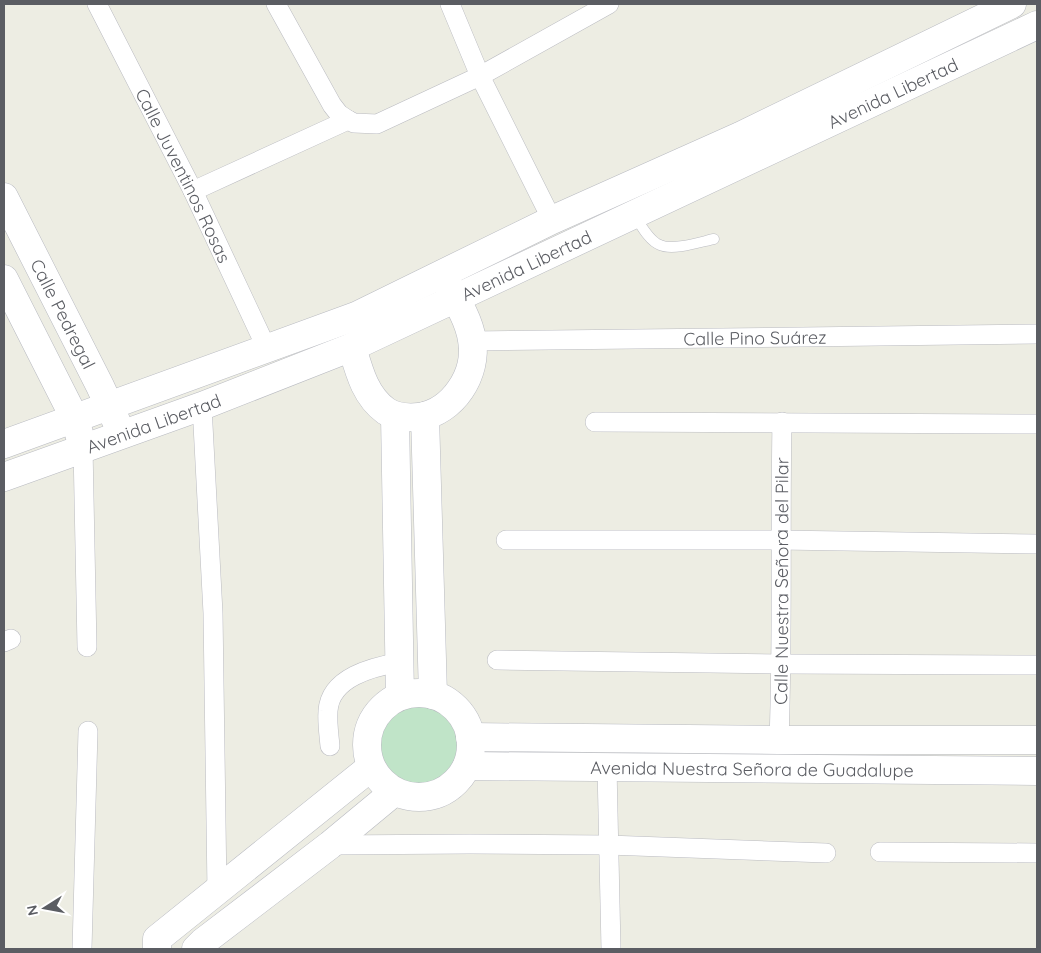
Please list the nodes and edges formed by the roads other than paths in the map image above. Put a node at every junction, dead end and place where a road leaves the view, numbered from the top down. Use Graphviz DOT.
graph roads {
  1 [pos="97,4"];
  2 [pos="276,4"];
  3 [pos="450,4"];
  4 [pos="609,4"];
  5 [pos="1012,4"];
  6 [pos="1037,25"];
  7 [pos="480,76"];
  8 [pos="348,120"];
  9 [pos="193,191"];
  10 [pos="4,196"];
  11 [pos="634,215"];
  12 [pos="552,220"];
  13 [pos="714,239"];
  14 [pos="442,275"];
  15 [pos="4,279"];
  16 [pos="456,300"];
  17 [pos="1037,334"];
  18 [pos="472,341"];
  19 [pos="352,348"];
  20 [pos="267,349"];
  21 [pos="109,406"];
  22 [pos="202,406"];
  23 [pos="395,416"];
  24 [pos="425,416"];
  25 [pos="75,419"];
  26 [pos="595,422"];
  27 [pos="782,422"];
  28 [pos="1037,424"];
  29 [pos="121,434"];
  30 [pos="4,444"];
  31 [pos="83,447"];
  32 [pos="4,477"];
  33 [pos="506,540"];
  34 [pos="780,540"];
  35 [pos="1037,544"];
  36 [pos="87,647"];
  37 [pos="497,660"];
  38 [pos="400,662"];
  39 [pos="782,664"];
  40 [pos="1037,665"];
  41 [pos="433,695"];
  42 [pos="400,696"];
  43 [pos="88,730"];
  44 [pos="470,737"];
  45 [pos="779,740"];
  46 [pos="1037,740"];
  47 [pos="330,746"];
  48 [pos="467,766"];
  49 [pos="371,767"];
  50 [pos="607,767"];
  51 [pos="1037,771"];
  52 [pos="394,792"];
  53 [pos="330,845"];
  54 [pos="608,845"];
  55 [pos="880,852"];
  56 [pos="826,853"];
  57 [pos="1037,853"];
  58 [pos="217,891"];
  59 [pos="153,946"];
  60 [pos="82,949"];
  61 [pos="196,949"];
  62 [pos="611,949"];
  1 -- 9 [label="street, Calle Juventinos Rosas"];
  2 -- 8 [label="street"];
  3 -- 7 [label="street"];
  4 -- 7 [label="street"];
  5 -- 12 [label="street, Avenida Libertad"];
  6 -- 11 [label="street, Avenida Libertad"];
  7 -- 8 [label="street"];
  7 -- 12 [label="street"];
  8 -- 9 [label="street"];
  9 -- 20 [label="street, Calle Juventinos Rosas"];
  10 -- 21 [label="street, Calle Pedregal"];
  11 -- 13 [label="lane"];
  11 -- 16 [label="street, Avenida Libertad"];
  12 -- 14 [label="street, Avenida Libertad"];
  14 -- 16 [label="street"];
  14 -- 20 [label="street, Avenida Libertad"];
  15 -- 25 [label="street, Calle Pedregal"];
  16 -- 18 [label="street"];
  16 -- 19 [label="street, Avenida Libertad"];
  17 -- 18 [label="street, Calle Pino Suárez"];
  18 -- 24 [label="street"];
  19 -- 22 [label="street, Avenida Libertad"];
  19 -- 23 [label="street"];
  20 -- 21 [label="street, Avenida Libertad"];
  21 -- 25 [label="street, Avenida Libertad"];
  21 -- 29 [label="street, Calle Pedregal"];
  22 -- 29 [label="street, Avenida Libertad"];
  22 -- 58 [label="street"];
  23 -- 24 [label="street"];
  23 -- 38 [label="street"];
  24 -- 41 [label="street"];
  25 -- 30 [label="street, Avenida Libertad"];
  25 -- 31 [label="street, Calle Pedregal"];
  26 -- 27 [label="street"];
  27 -- 28 [label="street"];
  27 -- 34 [label="street, Calle Nuestra Señora del Pilar"];
  29 -- 31 [label="street, Avenida Libertad"];
  31 -- 32 [label="street, Avenida Libertad"];
  31 -- 36 [label="street"];
  33 -- 34 [label="street"];
  34 -- 35 [label="street"];
  34 -- 39 [label="street, Calle Nuestra Señora del Pilar"];
  37 -- 39 [label="street"];
  38 -- 42 [label="street"];
  38 -- 47 [label="street"];
  39 -- 40 [label="street"];
  39 -- 45 [label="street, Calle Nuestra Señora del Pilar"];
  41 -- 42 [label="street"];
  41 -- 44 [label="street"];
  42 -- 49 [label="street"];
  43 -- 60 [label="street"];
  44 -- 45 [label="street, Avenida Nuestra Señora de Guadalupe"];
  44 -- 48 [label="street"];
  45 -- 46 [label="street, Avenida Nuestra Señora de Guadalupe"];
  48 -- 50 [label="street, Avenida Nuestra Señora de Guadalupe"];
  48 -- 52 [label="street"];
  49 -- 52 [label="street"];
  49 -- 58 [label="street"];
  50 -- 51 [label="street, Avenida Nuestra Señora de Guadalupe"];
  50 -- 54 [label="street"];
  52 -- 53 [label="street"];
  53 -- 54 [label="street"];
  53 -- 61 [label="street"];
  54 -- 56 [label="street"];
  54 -- 62 [label="street"];
  55 -- 57 [label="street"];
  58 -- 59 [label="street"];
}
